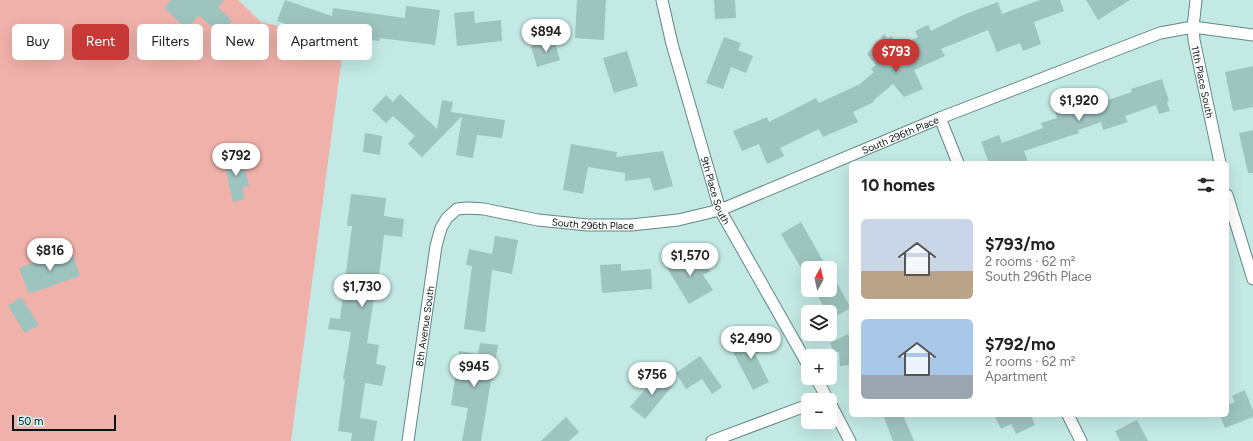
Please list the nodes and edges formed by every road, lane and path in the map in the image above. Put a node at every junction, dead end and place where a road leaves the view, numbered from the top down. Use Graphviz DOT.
graph roads {
  1 [pos="662,0"];
  2 [pos="1196,0"];
  3 [pos="1193,27"];
  4 [pos="1253,35"];
  5 [pos="940,118"];
  6 [pos="957,161"];
  7 [pos="1220,161"];
  8 [pos="1229,201"];
  9 [pos="720,210"];
  10 [pos="450,214"];
  11 [pos="1253,279"];
  12 [pos="801,353"];
  13 [pos="801,408"];
  14 [pos="1069,417"];
  15 [pos="837,418"];
  16 [pos="408,441"];
  17 [pos="712,441"];
  18 [pos="850,441"];
  19 [pos="1081,441"];
  1 -- 9 [label="street, 9th Place South"];
  2 -- 3 [label="street, 11th Place South"];
  3 -- 4 [label="street, South 296th Place"];
  3 -- 5 [label="street, South 296th Place"];
  3 -- 7 [label="street, 11th Place South"];
  5 -- 6 [label="street"];
  5 -- 9 [label="street, South 296th Place"];
  8 -- 11 [label="street"];
  9 -- 10 [label="street, South 296th Place"];
  9 -- 12 [label="street, 9th Place South"];
  10 -- 16 [label="street, 8th Avenue South"];
  13 -- 17 [label="street"];
  14 -- 19 [label="street"];
  15 -- 18 [label="street"];
}
